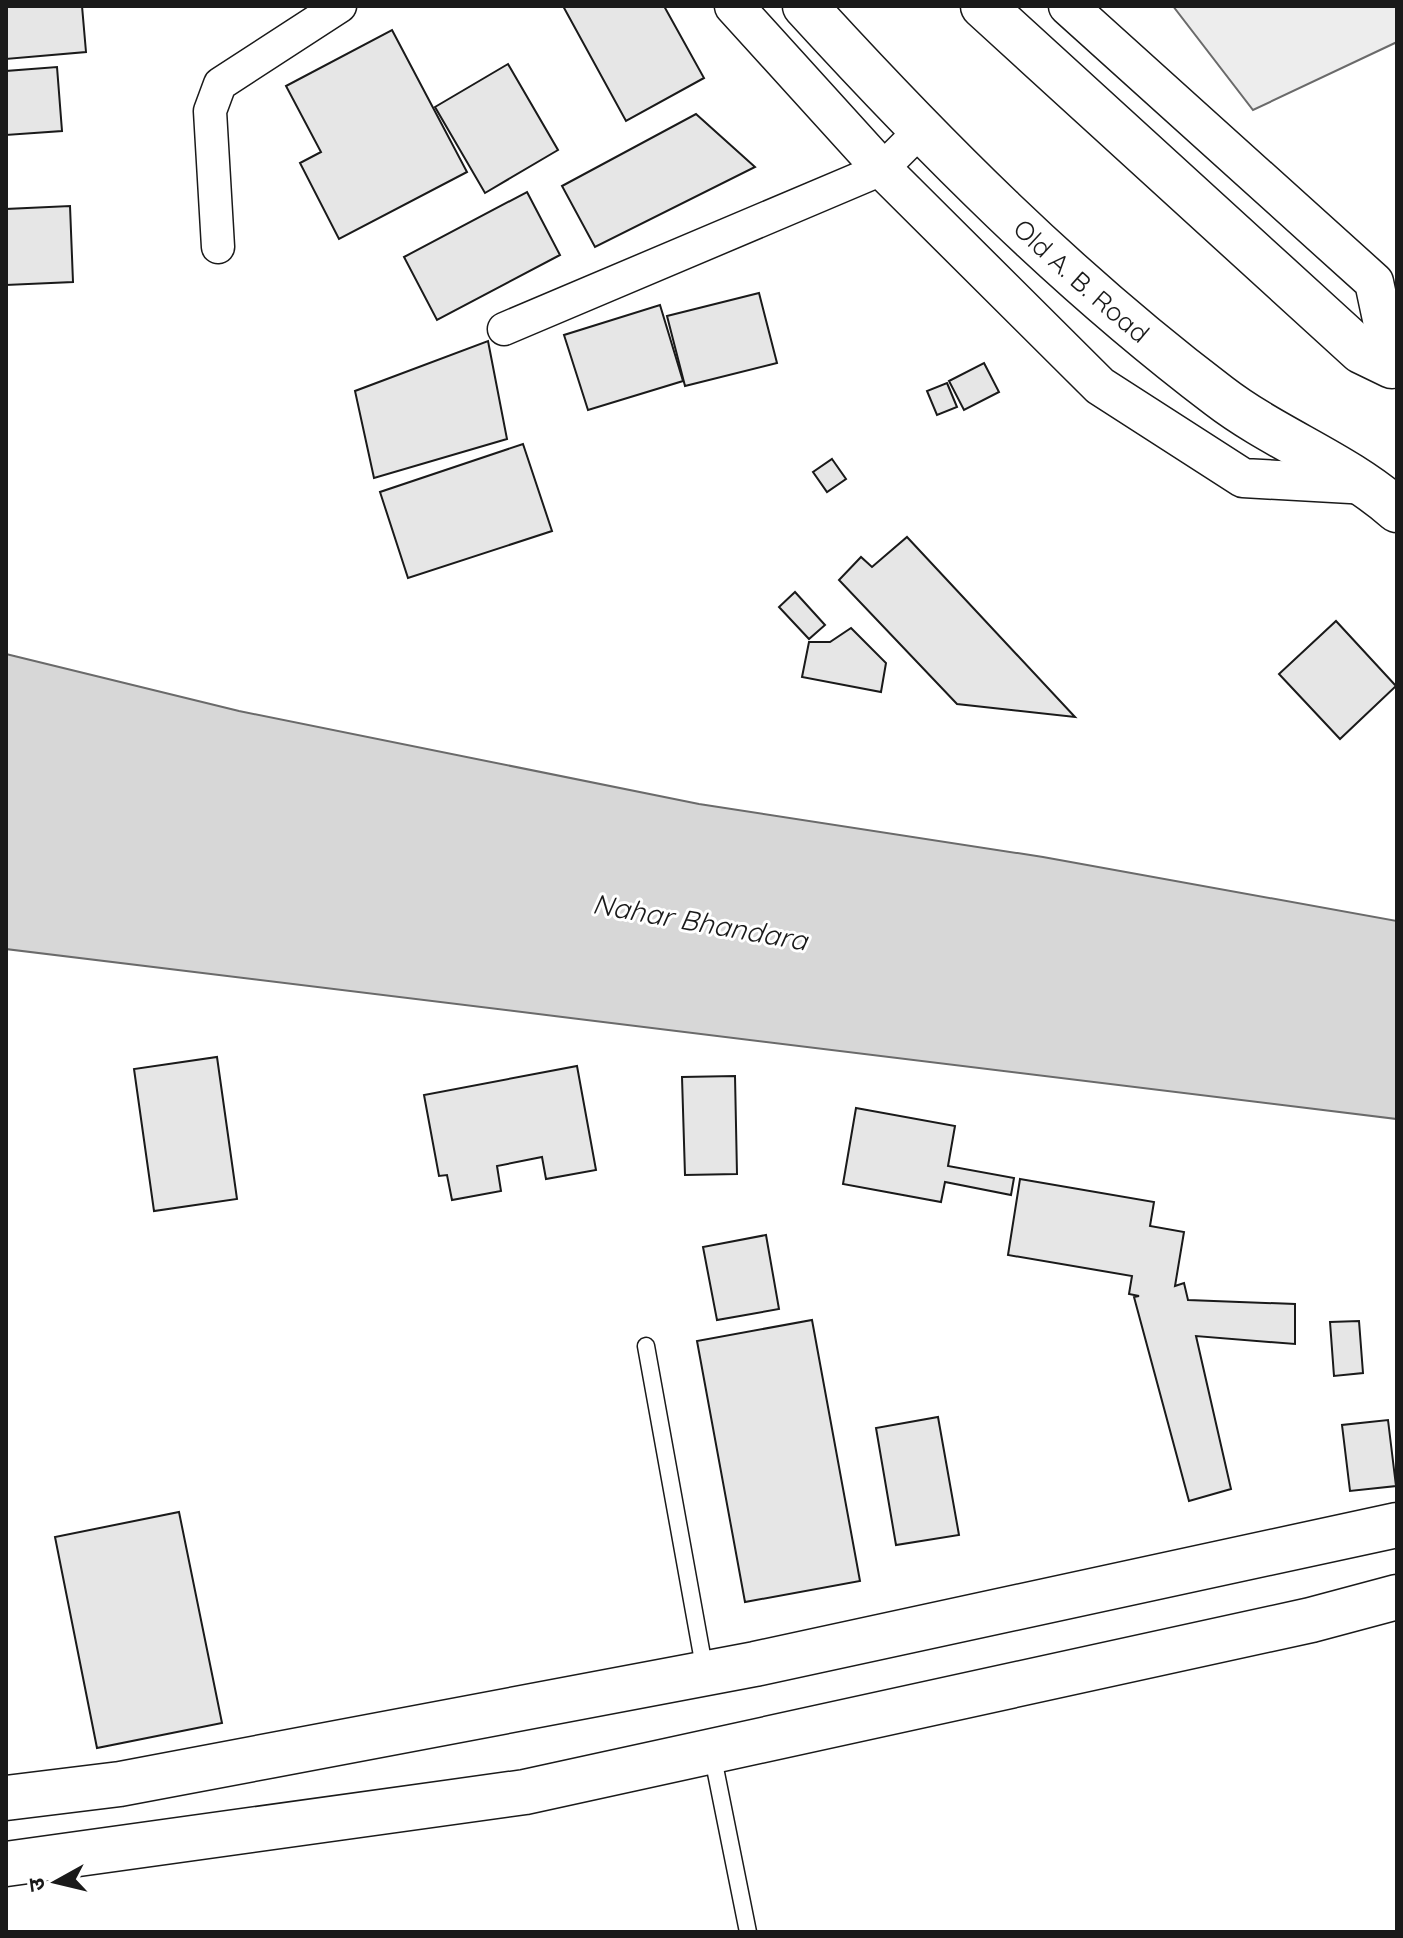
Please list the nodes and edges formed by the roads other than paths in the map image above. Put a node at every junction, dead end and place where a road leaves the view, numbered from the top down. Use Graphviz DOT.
graph roads {
  1 [pos="340,6"];
  2 [pos="734,6"];
  3 [pos="805,6"];
  4 [pos="983,6"];
  5 [pos="1068,6"];
  6 [pos="920,131"];
  7 [pos="882,169"];
  8 [pos="218,247"];
  9 [pos="1386,281"];
  10 [pos="504,329"];
  11 [pos="1394,365"];
  12 [pos="1383,498"];
  13 [pos="646,1346"];
  14 [pos="1397,1525"];
  15 [pos="1397,1597"];
  16 [pos="706,1674"];
  17 [pos="711,1751"];
  18 [pos="6,1798"];
  19 [pos="6,1864"];
  20 [pos="748,1932"];
  1 -- 8 [label="street"];
  2 -- 7 [label="street"];
  3 -- 6 [label="main road, Old A. B. Road"];
  4 -- 11 [label="main road"];
  5 -- 9 [label="street"];
  6 -- 7 [label="street"];
  6 -- 12 [label="main road, Old A. B. Road"];
  7 -- 10 [label="street"];
  7 -- 12 [label="street"];
  9 -- 11 [label="street"];
  13 -- 16 [label="lane"];
  14 -- 16 [label="main road"];
  15 -- 17 [label="main road"];
  16 -- 18 [label="main road"];
  17 -- 19 [label="main road"];
  17 -- 20 [label="lane"];
}
